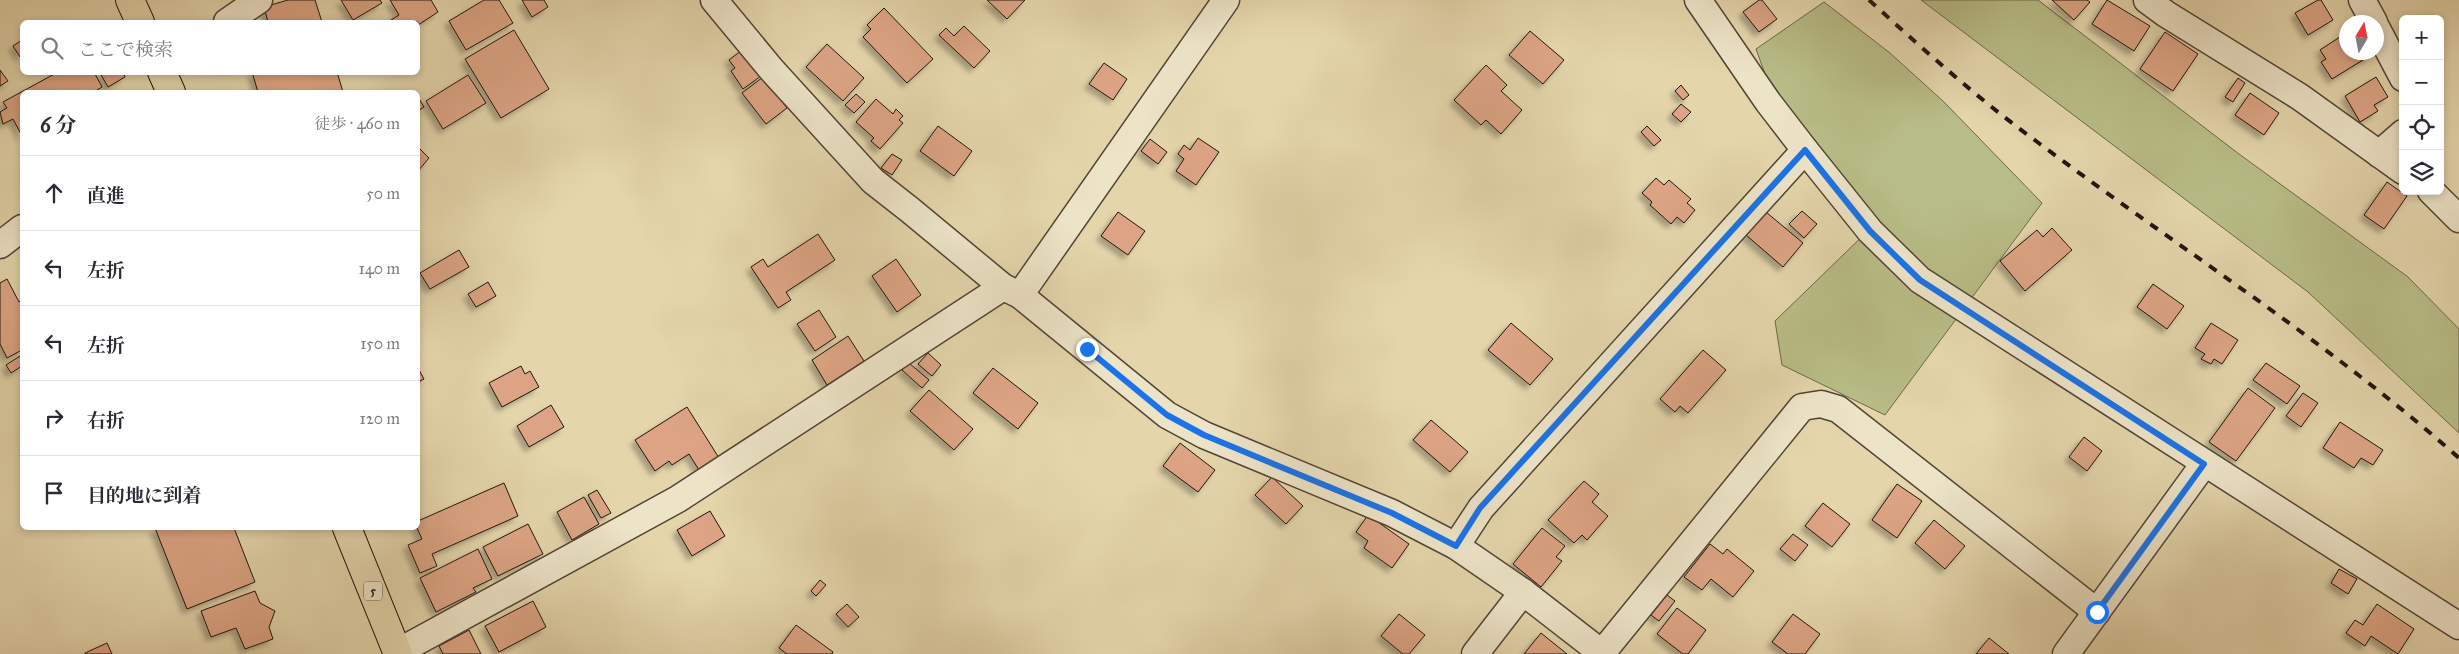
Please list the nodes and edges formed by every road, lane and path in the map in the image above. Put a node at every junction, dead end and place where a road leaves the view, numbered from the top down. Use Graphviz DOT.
graph roads {
  1 [pos="130,0"];
  2 [pos="259,0"];
  3 [pos="714,0"];
  4 [pos="1226,0"];
  5 [pos="1698,0"];
  6 [pos="2147,0"];
  7 [pos="2362,0"];
  8 [pos="2370,15"];
  9 [pos="139,20"];
  10 [pos="230,20"];
  11 [pos="2384,42"];
  12 [pos="2399,70"];
  13 [pos="163,75"];
  14 [pos="170,90"];
  15 [pos="2399,136"];
  16 [pos="1805,150"];
  17 [pos="2379,154"];
  18 [pos="2399,168"];
  19 [pos="2435,195"];
  20 [pos="2459,220"];
  21 [pos="20,230"];
  22 [pos="0,245"];
  23 [pos="1012,291"];
  24 [pos="2204,464"];
  25 [pos="348,530"];
  26 [pos="1456,546"];
  27 [pos="1522,592"];
  28 [pos="2097,612"];
  29 [pos="2459,626"];
  30 [pos="398,653"];
  31 [pos="1475,654"];
  32 [pos="1602,654"];
  33 [pos="2066,654"];
  1 -- 9 [label="highway"];
  2 -- 10 [label="street"];
  3 -- 23 [label="street"];
  4 -- 23 [label="street"];
  5 -- 16 [label="street"];
  6 -- 17 [label="street"];
  7 -- 8 [label="street"];
  11 -- 12 [label="street"];
  13 -- 14 [label="highway"];
  15 -- 17 [label="street"];
  16 -- 24 [label="street"];
  16 -- 26 [label="street"];
  17 -- 18 [label="street"];
  19 -- 20 [label="street"];
  21 -- 22 [label="street"];
  23 -- 26 [label="street"];
  23 -- 30 [label="street"];
  24 -- 28 [label="street"];
  24 -- 29 [label="street"];
  25 -- 30 [label="highway, 5"];
  26 -- 27 [label="street"];
  27 -- 31 [label="street"];
  27 -- 32 [label="street"];
  28 -- 32 [label="street"];
  28 -- 33 [label="street"];
}
